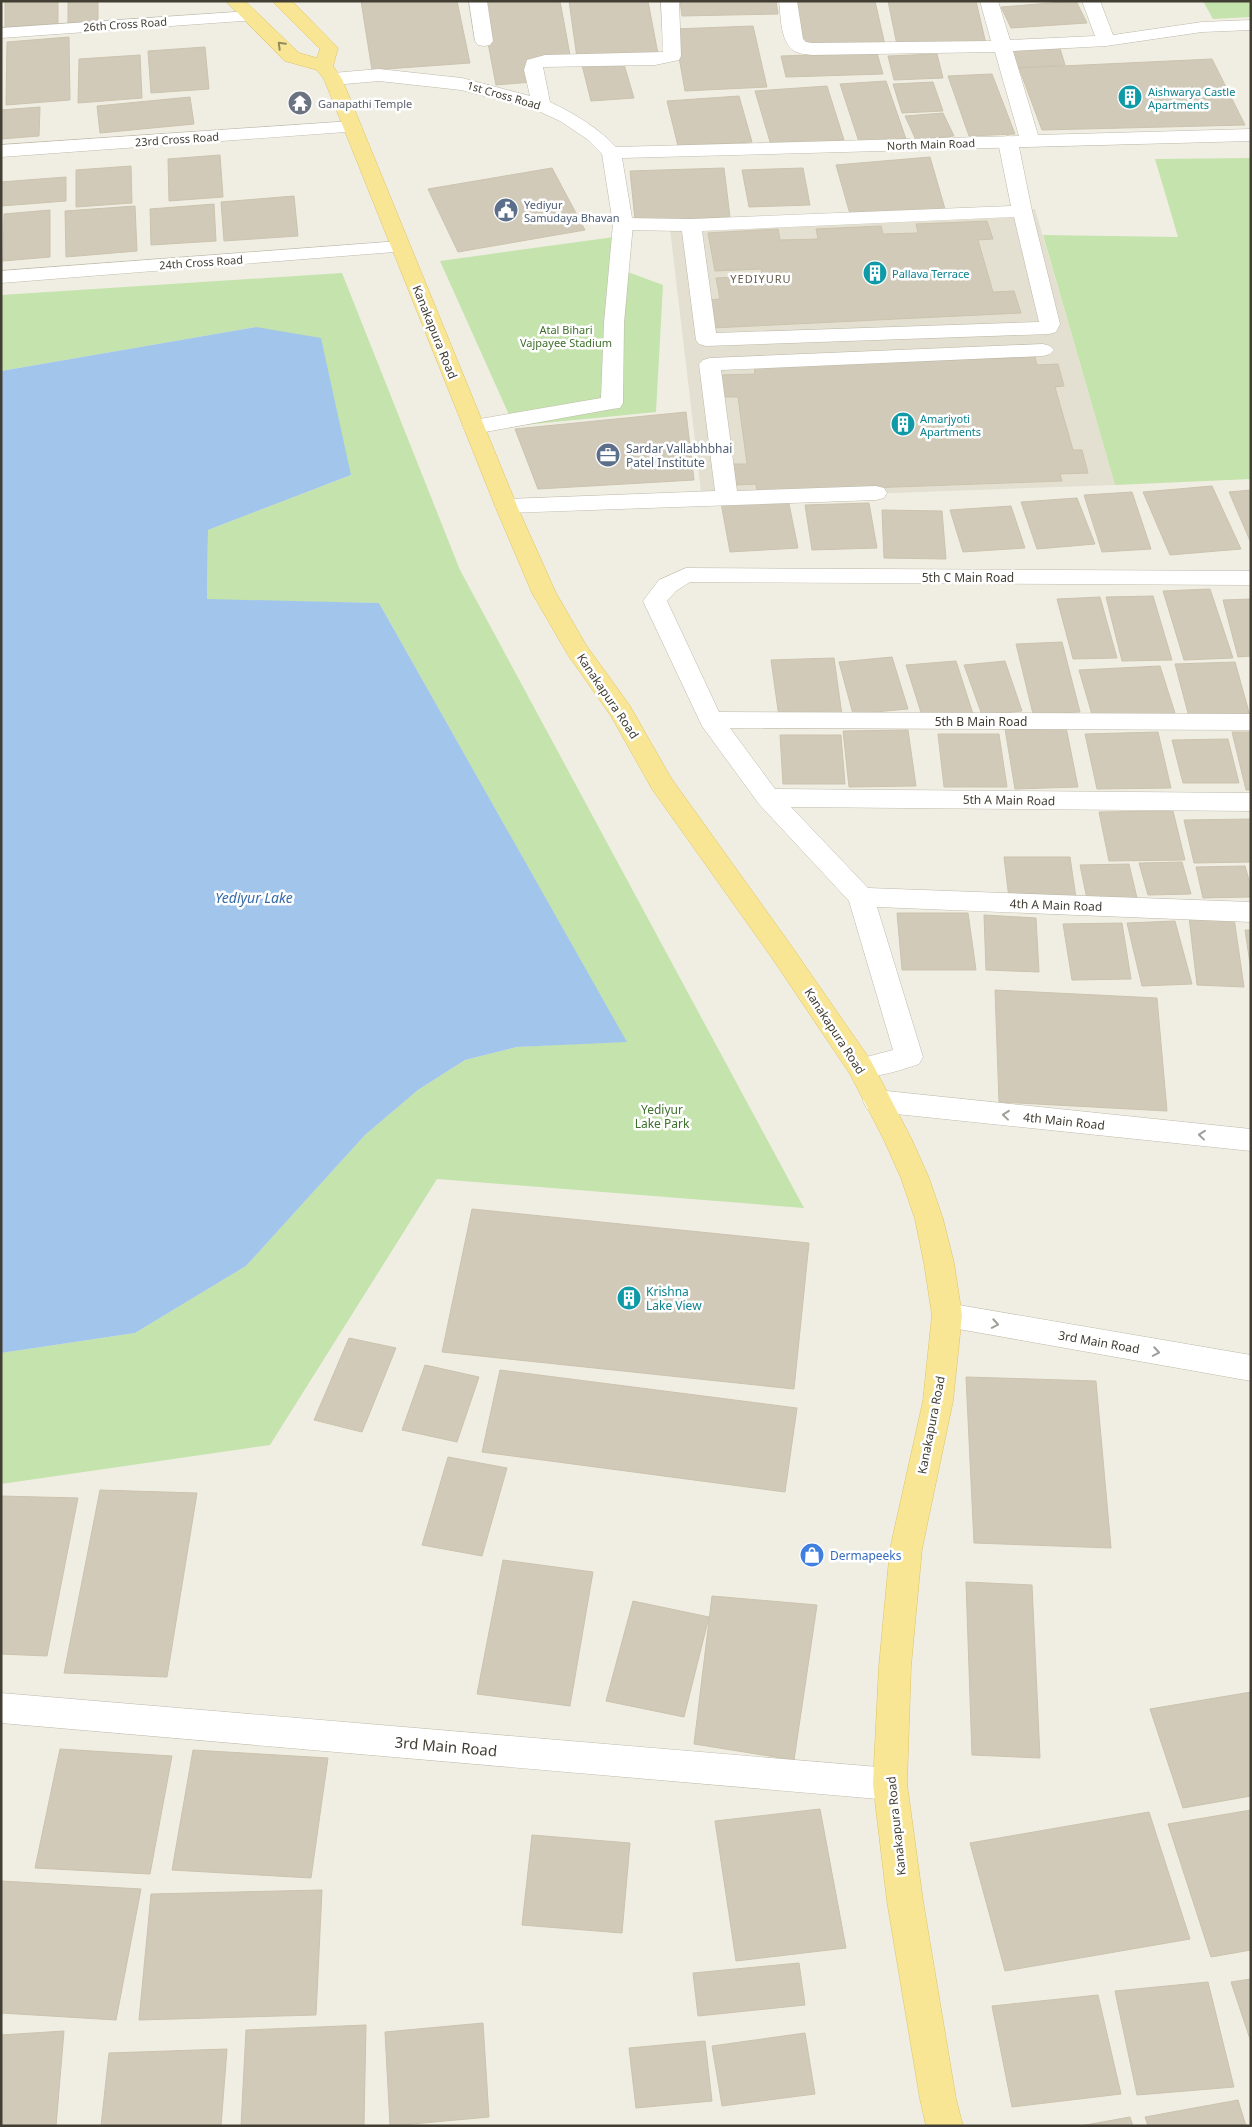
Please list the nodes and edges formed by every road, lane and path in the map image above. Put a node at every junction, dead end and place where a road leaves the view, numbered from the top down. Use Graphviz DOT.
graph roads {
  1 [pos="235,1"];
  2 [pos="281,1"];
  3 [pos="478,1"];
  4 [pos="670,1"];
  5 [pos="788,1"];
  6 [pos="988,1"];
  7 [pos="1091,1"];
  8 [pos="250,16"];
  9 [pos="1251,25"];
  10 [pos="1,33"];
  11 [pos="1106,41"];
  12 [pos="484,42"];
  13 [pos="1001,46"];
  14 [pos="328,72"];
  15 [pos="541,105"];
  16 [pos="352,127"];
  17 [pos="1251,135"];
  18 [pos="1030,141"];
  19 [pos="1008,142"];
  20 [pos="1,151"];
  21 [pos="611,152"];
  22 [pos="1022,212"];
  23 [pos="623,224"];
  24 [pos="691,225"];
  25 [pos="400,247"];
  26 [pos="1,276"];
  27 [pos="1043,350"];
  28 [pos="474,427"];
  29 [pos="876,493"];
  30 [pos="727,498"];
  31 [pos="506,506"];
  32 [pos="1251,578"];
  33 [pos="711,720"];
  34 [pos="1251,722"];
  35 [pos="768,798"];
  36 [pos="1251,802"];
  37 [pos="861,897"];
  38 [pos="1251,912"];
  39 [pos="861,1068"];
  40 [pos="877,1101"];
  41 [pos="1251,1140"];
  42 [pos="948,1315"];
  43 [pos="1251,1368"];
  44 [pos="1,1708"];
  45 [pos="890,1784"];
  46 [pos="944,2126"];
  1 -- 8 [label="main road"];
  2 -- 14 [label="main road, Kanakapura Road"];
  3 -- 12 [label="street"];
  4 -- 15 [label="street"];
  5 -- 13 [label="street"];
  6 -- 13 [label="street"];
  7 -- 11 [label="street"];
  8 -- 10 [label="street, 26th Cross Road"];
  14 -- 8 [label="main road, one-way"];
  9 -- 11 [label="street"];
  11 -- 13 [label="street"];
  13 -- 18 [label="street"];
  14 -- 15 [label="street, 1st Cross Road"];
  14 -- 16 [label="main road, Kanakapura Road"];
  15 -- 21 [label="street, 1st Cross Road"];
  16 -- 20 [label="street, 23rd Cross Road"];
  16 -- 25 [label="main road, Kanakapura Road"];
  17 -- 18 [label="street, North Main Road"];
  18 -- 19 [label="street, North Main Road"];
  19 -- 21 [label="street, North Main Road"];
  19 -- 22 [label="street"];
  21 -- 23 [label="street"];
  22 -- 24 [label="street"];
  22 -- 24 [label="street"];
  23 -- 24 [label="street"];
  23 -- 28 [label="street"];
  25 -- 26 [label="street, 24th Cross Road"];
  25 -- 28 [label="main road, Kanakapura Road"];
  27 -- 30 [label="street"];
  28 -- 31 [label="main road, Kanakapura Road"];
  29 -- 30 [label="street"];
  30 -- 31 [label="street"];
  31 -- 39 [label="main road, Kanakapura Road"];
  32 -- 33 [label="street, 5th C Main Road"];
  33 -- 34 [label="street, 5th B Main Road"];
  33 -- 35 [label="street"];
  35 -- 36 [label="street, 5th A Main Road"];
  35 -- 37 [label="street"];
  37 -- 38 [label="street, 4th A Main Road"];
  37 -- 39 [label="street"];
  39 -- 40 [label="main road, Kanakapura Road"];
  41 -- 40 [label="street, 4th Main Road, one-way"];
  40 -- 42 [label="main road, Kanakapura Road"];
  42 -- 43 [label="street, 3rd Main Road, one-way"];
  42 -- 45 [label="main road, Kanakapura Road"];
  44 -- 45 [label="street, 3rd Main Road"];
  45 -- 46 [label="main road, Kanakapura Road"];
}
